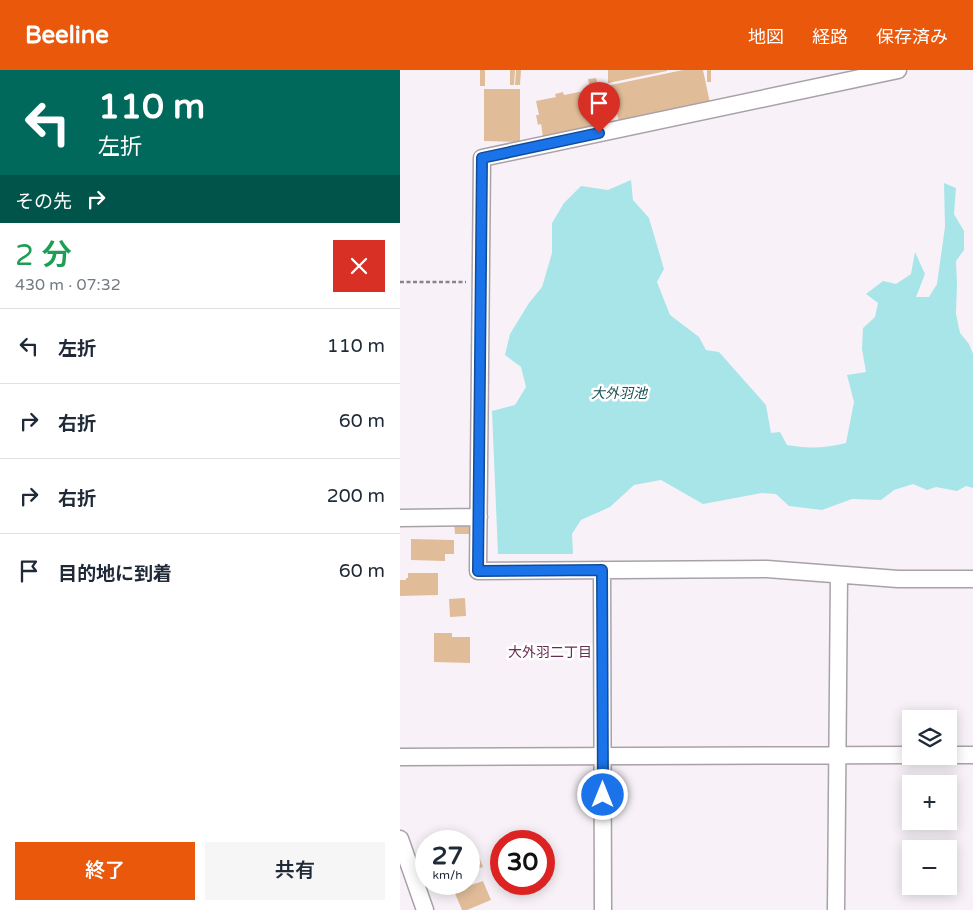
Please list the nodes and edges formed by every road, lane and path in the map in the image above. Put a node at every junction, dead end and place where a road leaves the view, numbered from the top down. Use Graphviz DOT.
graph roads {
  1 [pos="898,70"];
  2 [pos="836,76"];
  3 [pos="400,282"];
  4 [pos="482,282"];
  5 [pos="479,517"];
  6 [pos="400,518"];
  7 [pos="602,570"];
  8 [pos="839,575"];
  9 [pos="973,579"];
  10 [pos="837,755"];
  11 [pos="902,755"];
  12 [pos="957,755"];
  13 [pos="973,755"];
  14 [pos="603,756"];
  15 [pos="400,757"];
  16 [pos="400,839"];
  17 [pos="425,910"];
  18 [pos="603,910"];
  19 [pos="836,910"];
  1 -- 2 [label="street"];
  2 -- 4 [label="street"];
  3 -- 4 [label="path"];
  4 -- 5 [label="street"];
  5 -- 6 [label="street"];
  5 -- 7 [label="street"];
  7 -- 8 [label="street"];
  7 -- 14 [label="street"];
  8 -- 9 [label="street"];
  8 -- 10 [label="street"];
  10 -- 11 [label="street"];
  10 -- 14 [label="street"];
  10 -- 19 [label="street"];
  12 -- 13 [label="street"];
  14 -- 15 [label="street"];
  14 -- 18 [label="street"];
  16 -- 17 [label="street"];
}
